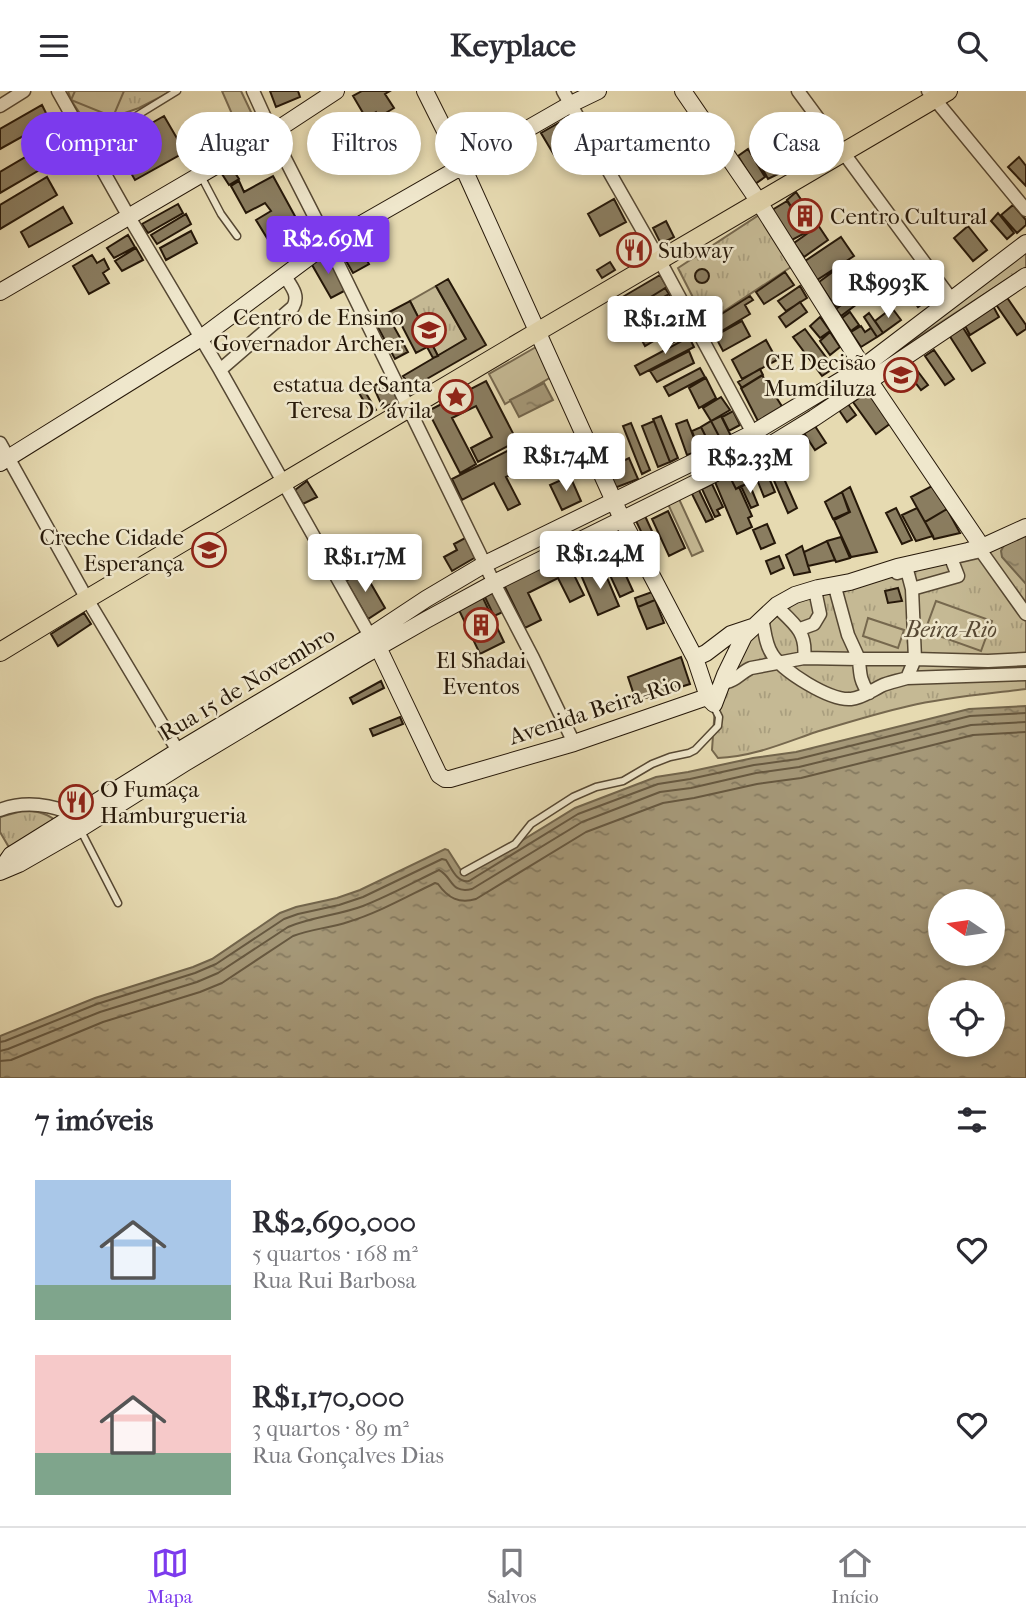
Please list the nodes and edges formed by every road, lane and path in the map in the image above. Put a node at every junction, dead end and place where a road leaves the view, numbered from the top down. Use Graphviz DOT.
graph roads {
  1 [pos="24,91"];
  2 [pos="58,91"];
  3 [pos="177,91"];
  4 [pos="253,91"];
  5 [pos="336,91"];
  6 [pos="425,91"];
  7 [pos="598,91"];
  8 [pos="683,91"];
  9 [pos="798,91"];
  10 [pos="937,93"];
  11 [pos="567,98"];
  12 [pos="0,106"];
  13 [pos="70,112"];
  14 [pos="142,112"];
  15 [pos="262,112"];
  16 [pos="436,112"];
  17 [pos="813,112"];
  18 [pos="537,118"];
  19 [pos="293,119"];
  20 [pos="844,152"];
  21 [pos="844,154"];
  22 [pos="293,174"];
  23 [pos="105,175"];
  24 [pos="198,175"];
  25 [pos="201,175"];
  26 [pos="449,175"];
  27 [pos="467,175"];
  28 [pos="805,175"];
  29 [pos="759,202"];
  30 [pos="1026,210"];
  31 [pos="129,217"];
  32 [pos="237,236"];
  33 [pos="328,243"];
  34 [pos="1026,243"];
  35 [pos="660,261"];
  36 [pos="284,275"];
  37 [pos="1026,276"];
  38 [pos="0,292"];
  39 [pos="951,300"];
  40 [pos="537,332"];
  41 [pos="201,338"];
  42 [pos="219,370"];
  43 [pos="866,374"];
  44 [pos="409,408"];
  45 [pos="753,433"];
  46 [pos="762,450"];
  47 [pos="3,455"];
  48 [pos="282,482"];
  49 [pos="614,501"];
  50 [pos="622,519"];
  51 [pos="1026,528"];
  52 [pos="981,549"];
  53 [pos="485,564"];
  54 [pos="494,583"];
  55 [pos="912,589"];
  56 [pos="836,591"];
  57 [pos="817,595"];
  58 [pos="86,599"];
  59 [pos="779,609"];
  60 [pos="1026,614"];
  61 [pos="758,625"];
  62 [pos="803,628"];
  63 [pos="723,640"];
  64 [pos="374,642"];
  65 [pos="737,649"];
  66 [pos="0,652"];
  67 [pos="701,656"];
  68 [pos="804,658"];
  69 [pos="859,659"];
  70 [pos="915,659"];
  71 [pos="1026,659"];
  72 [pos="780,663"];
  73 [pos="1026,674"];
  74 [pos="726,678"];
  75 [pos="907,678"];
  76 [pos="869,693"];
  77 [pos="713,701"];
  78 [pos="574,743"];
  79 [pos="181,757"];
  80 [pos="0,810"];
  81 [pos="68,812"];
  82 [pos="80,829"];
  83 [pos="2,862"];
  84 [pos="464,872"];
  85 [pos="118,903"];
  1 -- 12 [label="street"];
  2 -- 13 [label="street"];
  3 -- 14 [label="lane"];
  4 -- 15 [label="street"];
  5 -- 19 [label="main road"];
  6 -- 16 [label="main road"];
  7 -- 11 [label="main road"];
  8 -- 29 [label="main road"];
  9 -- 17 [label="street"];
  10 -- 20 [label="main road"];
  10 -- 30 [label="street"];
  11 -- 18 [label="main road"];
  11 -- 35 [label="street"];
  21 -- 39 [label="street"];
  22 -- 33 [label="street"];
  23 -- 31 [label="street"];
  24 -- 31 [label="main road"];
  25 -- 32 [label="lane"];
  26 -- 33 [label="main road"];
  27 -- 40 [label="main road"];
  28 -- 29 [label="main road"];
  29 -- 35 [label="main road"];
  29 -- 43 [label="main road"];
  31 -- 38 [label="main road"];
  31 -- 41 [label="street"];
  33 -- 36 [label="main road"];
  33 -- 44 [label="street"];
  34 -- 39 [label="main road, Rua 15 de Novembro"];
  35 -- 40 [label="main road"];
  35 -- 45 [label="street"];
  36 -- 41 [label="main road"];
  36 -- 42 [label="street"];
  37 -- 43 [label="main road, Rua 15 de Novembro"];
  39 -- 43 [label="main road, Rua 15 de Novembro"];
  40 -- 44 [label="main road"];
  40 -- 49 [label="main road"];
  41 -- 42 [label="street"];
  41 -- 47 [label="main road"];
  42 -- 48 [label="street"];
  43 -- 45 [label="main road, Rua 15 de Novembro"];
  43 -- 46 [label="main road, Rua 15 de Novembro"];
  43 -- 52 [label="main road"];
  44 -- 48 [label="main road"];
  44 -- 53 [label="street"];
  45 -- 46 [label="street"];
  45 -- 49 [label="main road, Rua 15 de Novembro"];
  46 -- 50 [label="main road, Rua 15 de Novembro"];
  47 -- 58 [label="street"];
  48 -- 58 [label="main road"];
  48 -- 64 [label="street"];
  49 -- 50 [label="main road"];
  49 -- 53 [label="main road, Rua 15 de Novembro"];
  50 -- 54 [label="main road, Rua 15 de Novembro"];
  50 -- 67 [label="main road"];
  51 -- 52 [label="main road, Avenida Beira-Rio"];
  52 -- 55 [label="street"];
  52 -- 60 [label="street"];
  52 -- 61 [label="main road, Avenida Beira-Rio"];
  53 -- 54 [label="street"];
  53 -- 64 [label="main road, Rua 15 de Novembro"];
  54 -- 64 [label="main road, Rua 15 de Novembro"];
  54 -- 78 [label="street"];
  55 -- 56 [label="street"];
  55 -- 70 [label="street"];
  56 -- 57 [label="street"];
  56 -- 69 [label="street"];
  57 -- 59 [label="street"];
  57 -- 62 [label="street"];
  58 -- 66 [label="main road"];
  58 -- 79 [label="street"];
  59 -- 61 [label="street"];
  59 -- 68 [label="street"];
  61 -- 63 [label="main road, Avenida Beira-Rio"];
  61 -- 65 [label="main road, Avenida Beira-Rio"];
  61 -- 72 [label="street"];
  61 -- 74 [label="street"];
  63 -- 65 [label="main road"];
  63 -- 67 [label="main road, Avenida Beira-Rio"];
  64 -- 78 [label="main road, Avenida Beira-Rio"];
  64 -- 79 [label="main road, Rua 15 de Novembro"];
  65 -- 74 [label="main road, Avenida Beira-Rio"];
  67 -- 74 [label="main road"];
  67 -- 77 [label="main road"];
  68 -- 69 [label="street"];
  68 -- 72 [label="street"];
  69 -- 70 [label="street"];
  69 -- 76 [label="street"];
  70 -- 71 [label="street"];
  70 -- 75 [label="street"];
  72 -- 74 [label="street"];
  72 -- 76 [label="street"];
  73 -- 75 [label="street"];
  74 -- 77 [label="main road, Avenida Beira-Rio"];
  75 -- 76 [label="street"];
  77 -- 78 [label="main road, Avenida Beira-Rio"];
  77 -- 84 [label="lane"];
  79 -- 82 [label="main road, Rua 15 de Novembro"];
  79 -- 83 [label="main road, Rua 15 de Novembro"];
  80 -- 81 [label="street"];
  82 -- 83 [label="main road, Rua 15 de Novembro"];
  82 -- 85 [label="lane"];
}
